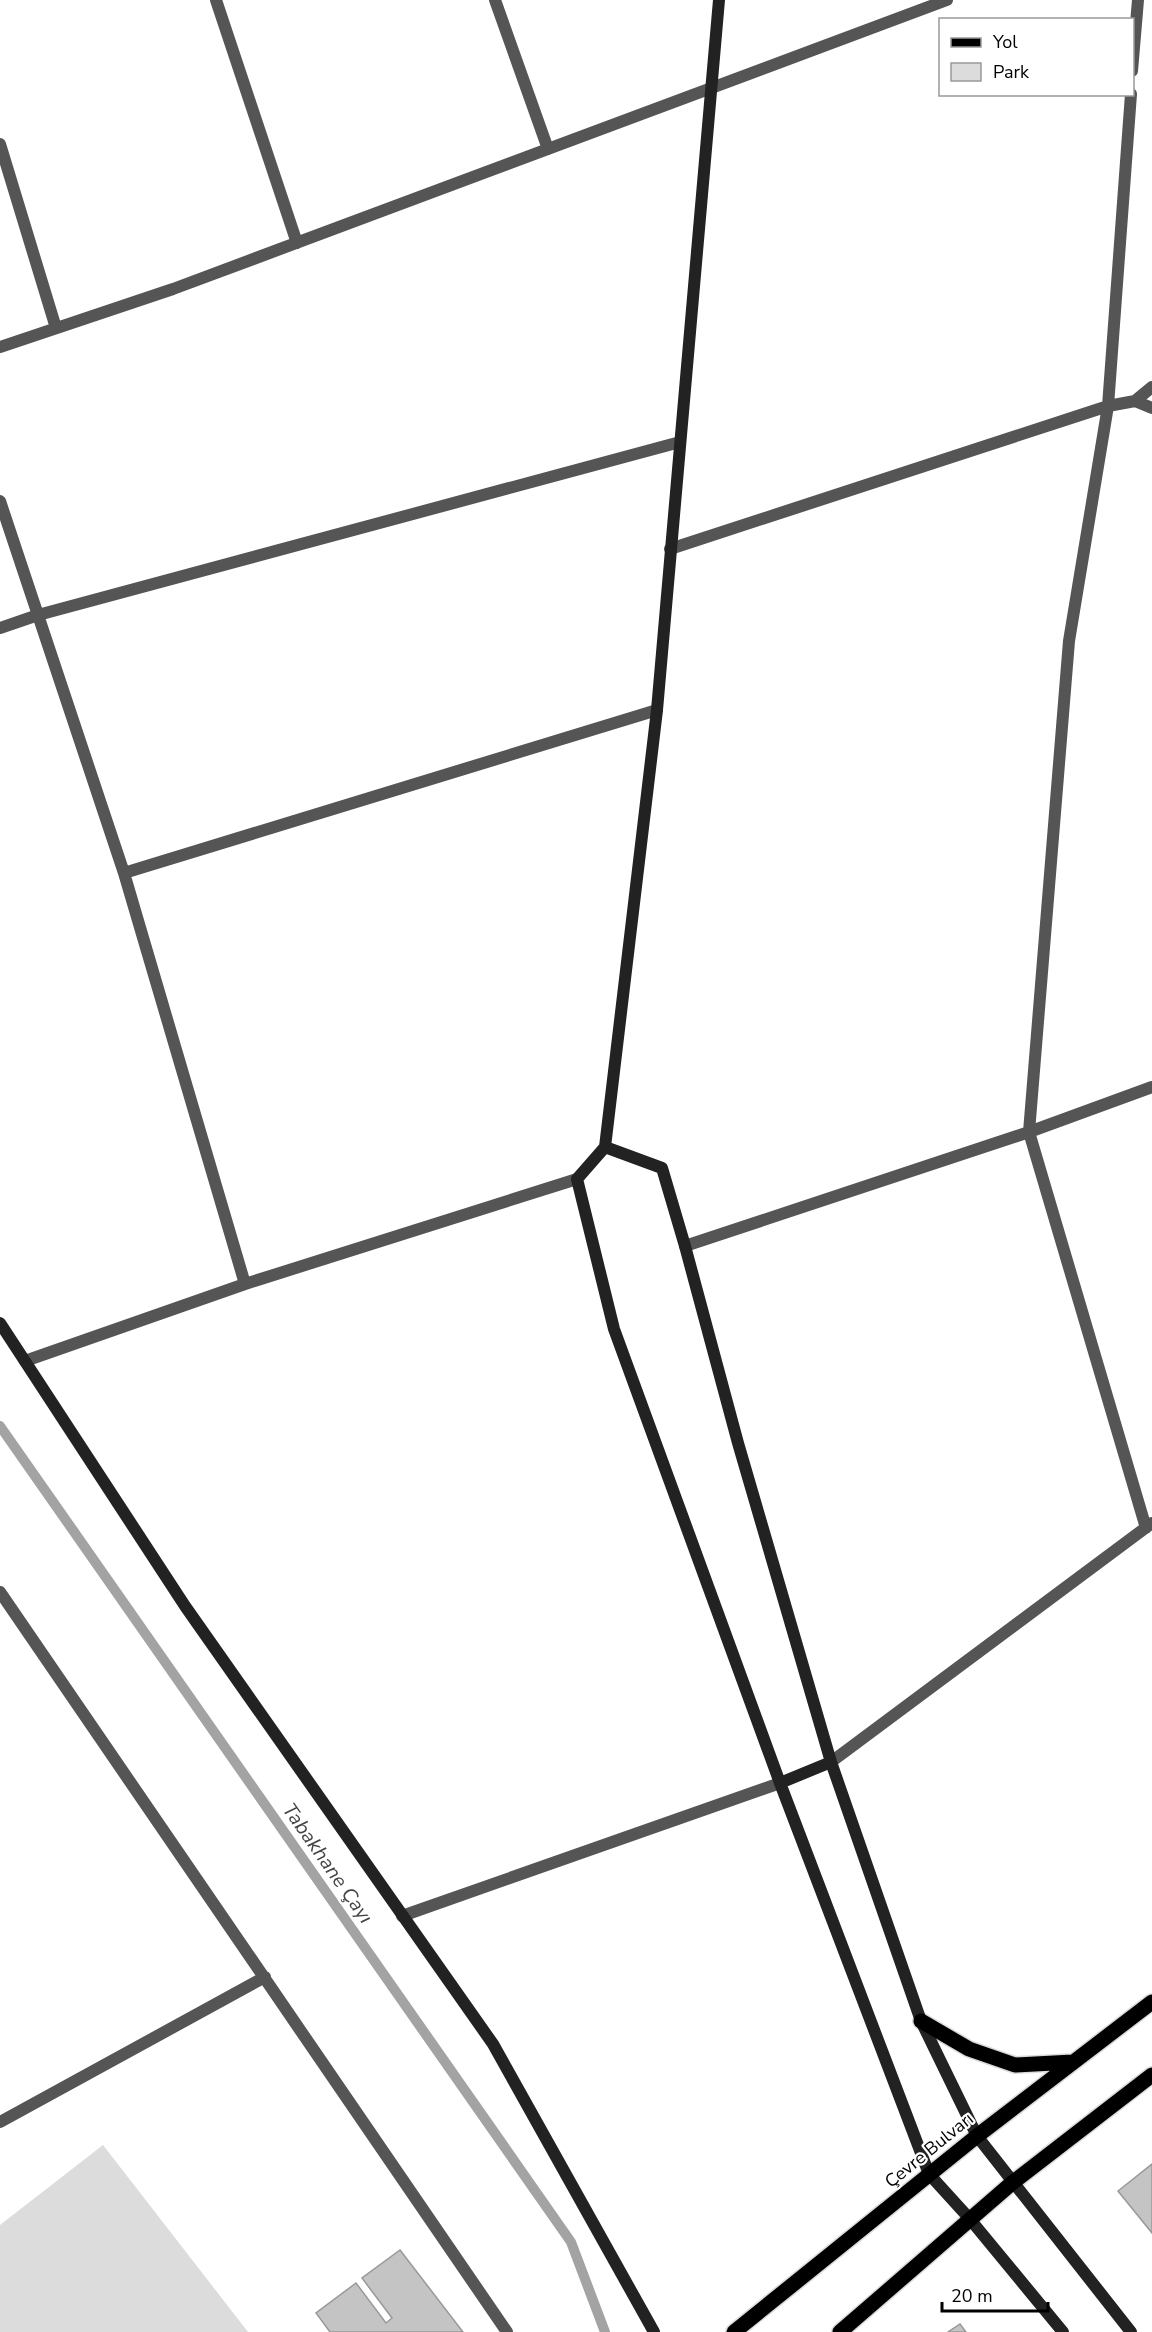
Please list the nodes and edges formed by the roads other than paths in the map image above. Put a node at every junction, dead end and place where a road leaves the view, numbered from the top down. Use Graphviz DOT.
graph roads {
  1 [pos="216,0"];
  2 [pos="495,0"];
  3 [pos="720,0"];
  4 [pos="947,0"];
  5 [pos="1138,0"];
  6 [pos="1134,47"];
  7 [pos="712,87"];
  8 [pos="1131,96"];
  9 [pos="0,144"];
  10 [pos="548,148"];
  11 [pos="297,243"];
  12 [pos="56,328"];
  13 [pos="0,347"];
  14 [pos="1152,387"];
  15 [pos="1135,401"];
  16 [pos="1108,406"];
  17 [pos="1152,408"];
  18 [pos="680,442"];
  19 [pos="0,501"];
  20 [pos="670,549"];
  21 [pos="38,615"];
  22 [pos="0,628"];
  23 [pos="657,710"];
  24 [pos="124,873"];
  25 [pos="1152,1087"];
  26 [pos="1029,1132"];
  27 [pos="605,1147"];
  28 [pos="577,1179"];
  29 [pos="685,1246"];
  30 [pos="245,1284"];
  31 [pos="0,1323"];
  32 [pos="25,1361"];
  33 [pos="1149,1526"];
  34 [pos="0,1592"];
  35 [pos="831,1762"];
  36 [pos="780,1783"];
  37 [pos="402,1916"];
  38 [pos="265,1977"];
  39 [pos="1152,2002"];
  40 [pos="921,2021"];
  41 [pos="1073,2062"];
  42 [pos="1152,2075"];
  43 [pos="0,2122"];
  44 [pos="977,2136"];
  45 [pos="929,2174"];
  46 [pos="1012,2182"];
  47 [pos="969,2218"];
  48 [pos="507,2332"];
  49 [pos="654,2332"];
  50 [pos="734,2332"];
  51 [pos="840,2332"];
  52 [pos="1063,2332"];
  53 [pos="1131,2332"];
  1 -- 11 [label="street"];
  2 -- 10 [label="street"];
  3 -- 7 [label="street"];
  4 -- 7 [label="street"];
  5 -- 6 [label="street"];
  7 -- 10 [label="street"];
  7 -- 18 [label="street"];
  8 -- 16 [label="street"];
  9 -- 12 [label="street"];
  10 -- 11 [label="street"];
  11 -- 12 [label="street"];
  12 -- 13 [label="street"];
  14 -- 15 [label="street"];
  15 -- 16 [label="street"];
  15 -- 17 [label="street"];
  16 -- 20 [label="street"];
  16 -- 26 [label="street"];
  18 -- 20 [label="street"];
  18 -- 21 [label="street"];
  19 -- 21 [label="street"];
  20 -- 23 [label="street"];
  21 -- 22 [label="street"];
  21 -- 24 [label="street"];
  23 -- 24 [label="street"];
  23 -- 27 [label="street"];
  24 -- 30 [label="street"];
  25 -- 26 [label="street"];
  26 -- 29 [label="street"];
  26 -- 33 [label="street"];
  27 -- 28 [label="street"];
  27 -- 29 [label="street"];
  28 -- 30 [label="street"];
  28 -- 36 [label="street"];
  29 -- 35 [label="street"];
  30 -- 32 [label="street"];
  31 -- 32 [label="street"];
  32 -- 37 [label="street"];
  33 -- 35 [label="street"];
  34 -- 38 [label="street"];
  35 -- 36 [label="street"];
  35 -- 40 [label="street"];
  36 -- 37 [label="street"];
  36 -- 45 [label="street"];
  37 -- 49 [label="street"];
  38 -- 43 [label="street"];
  38 -- 48 [label="street"];
  39 -- 41 [label="main road, Çevre Bulvarı"];
  40 -- 41 [label="main road"];
  40 -- 44 [label="street"];
  41 -- 44 [label="main road, Çevre Bulvarı"];
  42 -- 46 [label="main road"];
  44 -- 45 [label="main road, Çevre Bulvarı"];
  44 -- 46 [label="street"];
  45 -- 47 [label="street"];
  45 -- 50 [label="main road, Çevre Bulvarı"];
  46 -- 47 [label="main road"];
  46 -- 53 [label="street"];
  47 -- 51 [label="main road"];
  47 -- 52 [label="street"];
}
